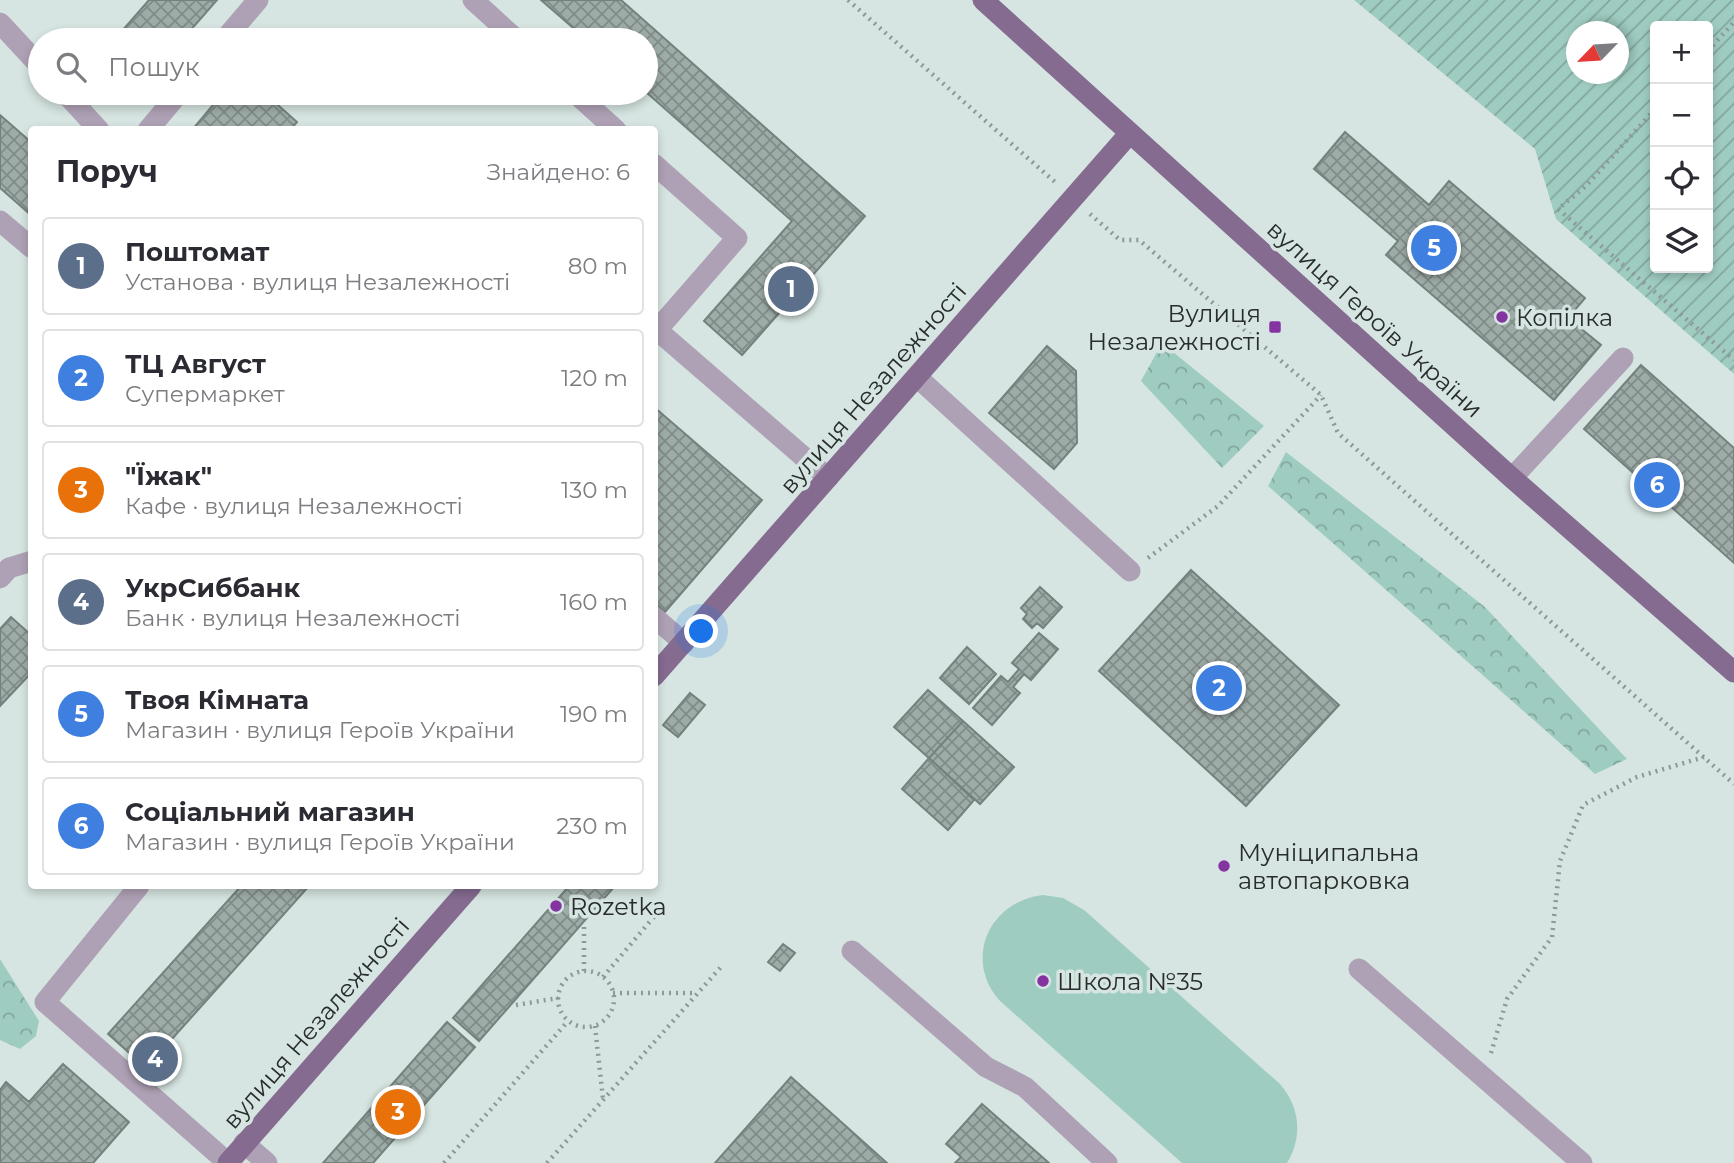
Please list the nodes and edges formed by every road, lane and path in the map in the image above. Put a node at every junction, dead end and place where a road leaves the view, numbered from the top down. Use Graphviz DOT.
graph roads {
  1 [pos="258,0"];
  2 [pos="473,0"];
  3 [pos="848,0"];
  4 [pos="984,0"];
  5 [pos="1734,22"];
  6 [pos="0,23"];
  7 [pos="234,28"];
  8 [pos="504,28"];
  9 [pos="1713,45"];
  10 [pos="28,53"];
  11 [pos="76,105"];
  12 [pos="169,105"];
  13 [pos="589,105"];
  14 [pos="1650,115"];
  15 [pos="95,126"];
  16 [pos="151,126"];
  17 [pos="612,126"];
  18 [pos="1130,133"];
  19 [pos="658,168"];
  20 [pos="1073,199"];
  21 [pos="0,221"];
  22 [pos="28,245"];
  23 [pos="658,329"];
  24 [pos="658,331"];
  25 [pos="1623,358"];
  26 [pos="1734,360"];
  27 [pos="917,377"];
  28 [pos="1321,395"];
  29 [pos="828,478"];
  30 [pos="1512,478"];
  31 [pos="28,562"];
  32 [pos="1130,571"];
  33 [pos="0,578"];
  34 [pos="658,620"];
  35 [pos="684,643"];
  36 [pos="658,672"];
  37 [pos="1734,672"];
  38 [pos="1704,757"];
  39 [pos="1734,783"];
  40 [pos="137,889"];
  41 [pos="468,889"];
  42 [pos="658,912"];
  43 [pos="584,927"];
  44 [pos="852,951"];
  45 [pos="720,967"];
  46 [pos="1359,969"];
  47 [pos="584,971"];
  48 [pos="603,977"];
  49 [pos="613,993"];
  50 [pos="698,993"];
  51 [pos="558,998"];
  52 [pos="516,1005"];
  53 [pos="568,1021"];
  54 [pos="595,1026"];
  55 [pos="1483,1077"];
  56 [pos="603,1100"];
  57 [pos="244,1143"];
  58 [pos="228,1163"];
  59 [pos="267,1163"];
  60 [pos="444,1163"];
  61 [pos="547,1163"];
  62 [pos="1107,1163"];
  63 [pos="1582,1163"];
  1 -- 7 [label="lane"];
  2 -- 8 [label="lane"];
  3 -- 20 [label="path"];
  4 -- 18 [label="main road, вулиця Героїв України"];
  5 -- 9 [label="path"];
  6 -- 10 [label="lane"];
  11 -- 15 [label="lane"];
  12 -- 16 [label="lane"];
  13 -- 17 [label="lane"];
  14 -- 26 [label="path"];
  18 -- 20 [label="main road, вулиця Незалежності"];
  18 -- 30 [label="main road, вулиця Героїв України"];
  19 -- 23 [label="lane"];
  20 -- 27 [label="main road, вулиця Незалежності"];
  20 -- 28 [label="path"];
  21 -- 22 [label="lane"];
  24 -- 29 [label="lane"];
  25 -- 30 [label="lane"];
  27 -- 29 [label="main road, вулиця Незалежності"];
  27 -- 32 [label="lane"];
  28 -- 32 [label="path"];
  28 -- 38 [label="path"];
  29 -- 35 [label="main road, вулиця Незалежності"];
  30 -- 37 [label="main road, вулиця Героїв України"];
  31 -- 33 [label="lane"];
  34 -- 35 [label="lane"];
  35 -- 36 [label="main road, вулиця Незалежності"];
  38 -- 39 [label="path"];
  38 -- 55 [label="path"];
  40 -- 58 [label="lane"];
  41 -- 57 [label="main road, вулиця Незалежності"];
  42 -- 48 [label="path"];
  43 -- 47 [label="path"];
  44 -- 62 [label="lane"];
  45 -- 50 [label="path"];
  46 -- 55 [label="lane"];
  47 -- 48 [label="path"];
  47 -- 51 [label="path"];
  48 -- 49 [label="path"];
  49 -- 50 [label="path"];
  49 -- 54 [label="path"];
  50 -- 56 [label="path"];
  51 -- 52 [label="path"];
  51 -- 53 [label="path"];
  53 -- 54 [label="path"];
  53 -- 60 [label="path"];
  54 -- 56 [label="path"];
  55 -- 63 [label="lane"];
  56 -- 61 [label="path"];
  57 -- 58 [label="main road, вулиця Незалежності"];
  57 -- 59 [label="lane"];
}
